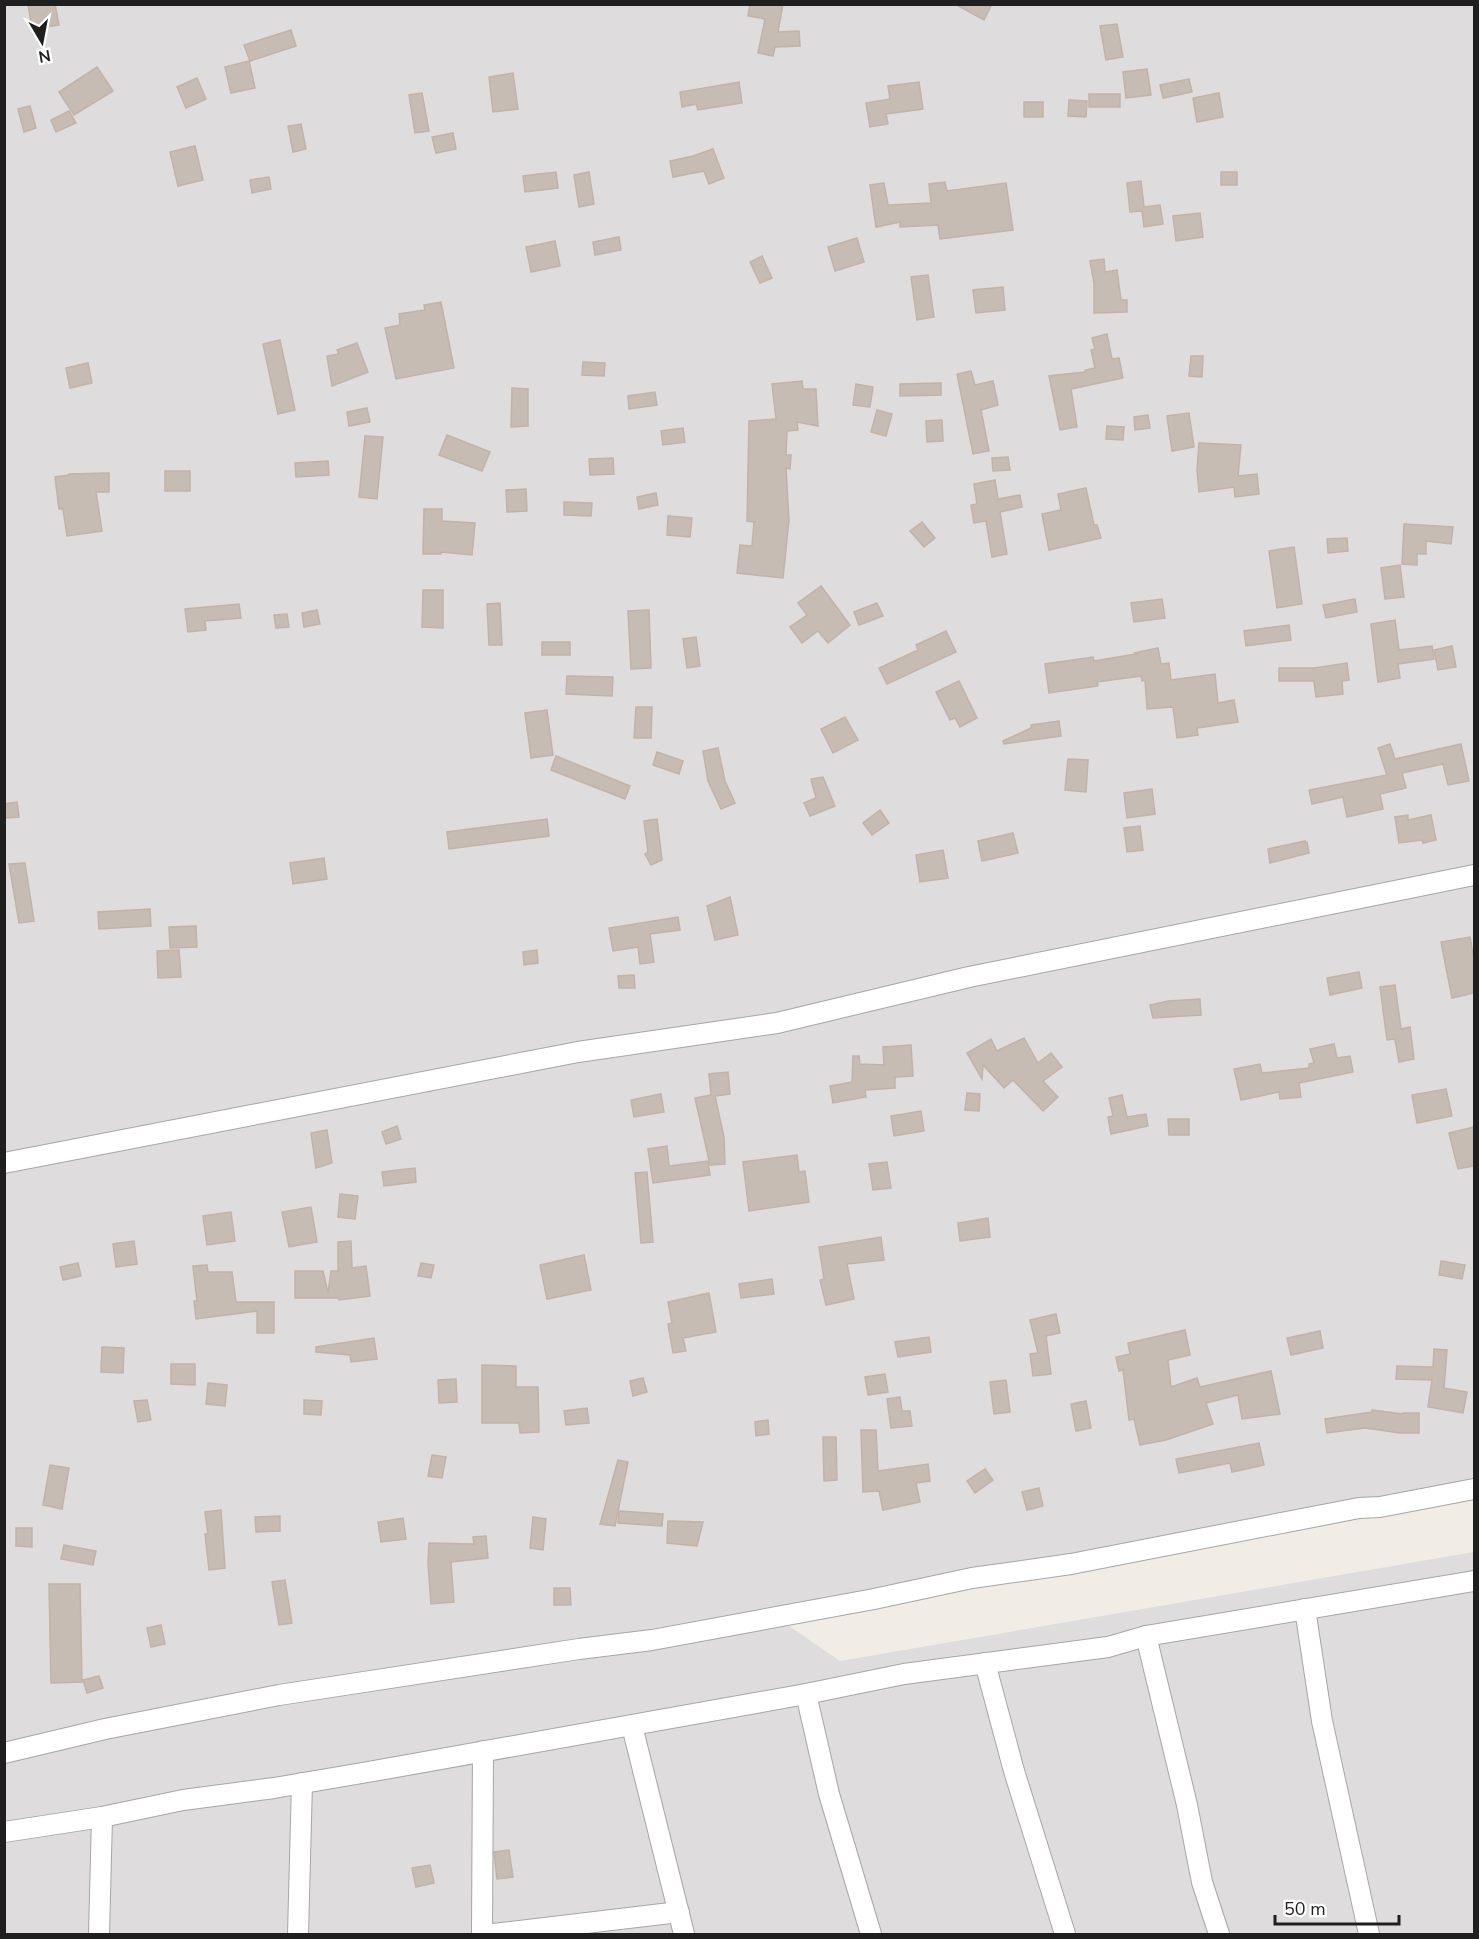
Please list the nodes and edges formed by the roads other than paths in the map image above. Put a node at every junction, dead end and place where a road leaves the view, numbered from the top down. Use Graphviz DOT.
graph roads {
  1 [pos="1474,875"];
  2 [pos="4,1163"];
  3 [pos="1474,1490"];
  4 [pos="1474,1581"];
  5 [pos="1305,1609"];
  6 [pos="1146,1636"];
  7 [pos="985,1663"];
  8 [pos="806,1694"];
  9 [pos="632,1725"];
  10 [pos="483,1751"];
  11 [pos="4,1753"];
  12 [pos="302,1784"];
  13 [pos="102,1817"];
  14 [pos="4,1832"];
  15 [pos="679,1912"];
  16 [pos="99,1935"];
  17 [pos="298,1935"];
  18 [pos="482,1935"];
  19 [pos="493,1935"];
  20 [pos="684,1935"];
  21 [pos="870,1935"];
  22 [pos="1065,1935"];
  23 [pos="1219,1935"];
  24 [pos="1369,1935"];
  1 -- 2 [label="street"];
  3 -- 11 [label="street"];
  4 -- 5 [label="street"];
  5 -- 6 [label="street"];
  5 -- 24 [label="street"];
  6 -- 7 [label="street"];
  6 -- 23 [label="street"];
  7 -- 8 [label="street"];
  7 -- 22 [label="street"];
  8 -- 9 [label="street"];
  8 -- 21 [label="street"];
  9 -- 10 [label="street"];
  9 -- 15 [label="street"];
  10 -- 12 [label="street"];
  10 -- 18 [label="street"];
  12 -- 13 [label="street"];
  12 -- 17 [label="street"];
  13 -- 14 [label="street"];
  13 -- 16 [label="street"];
  15 -- 19 [label="street"];
  15 -- 20 [label="street"];
}
